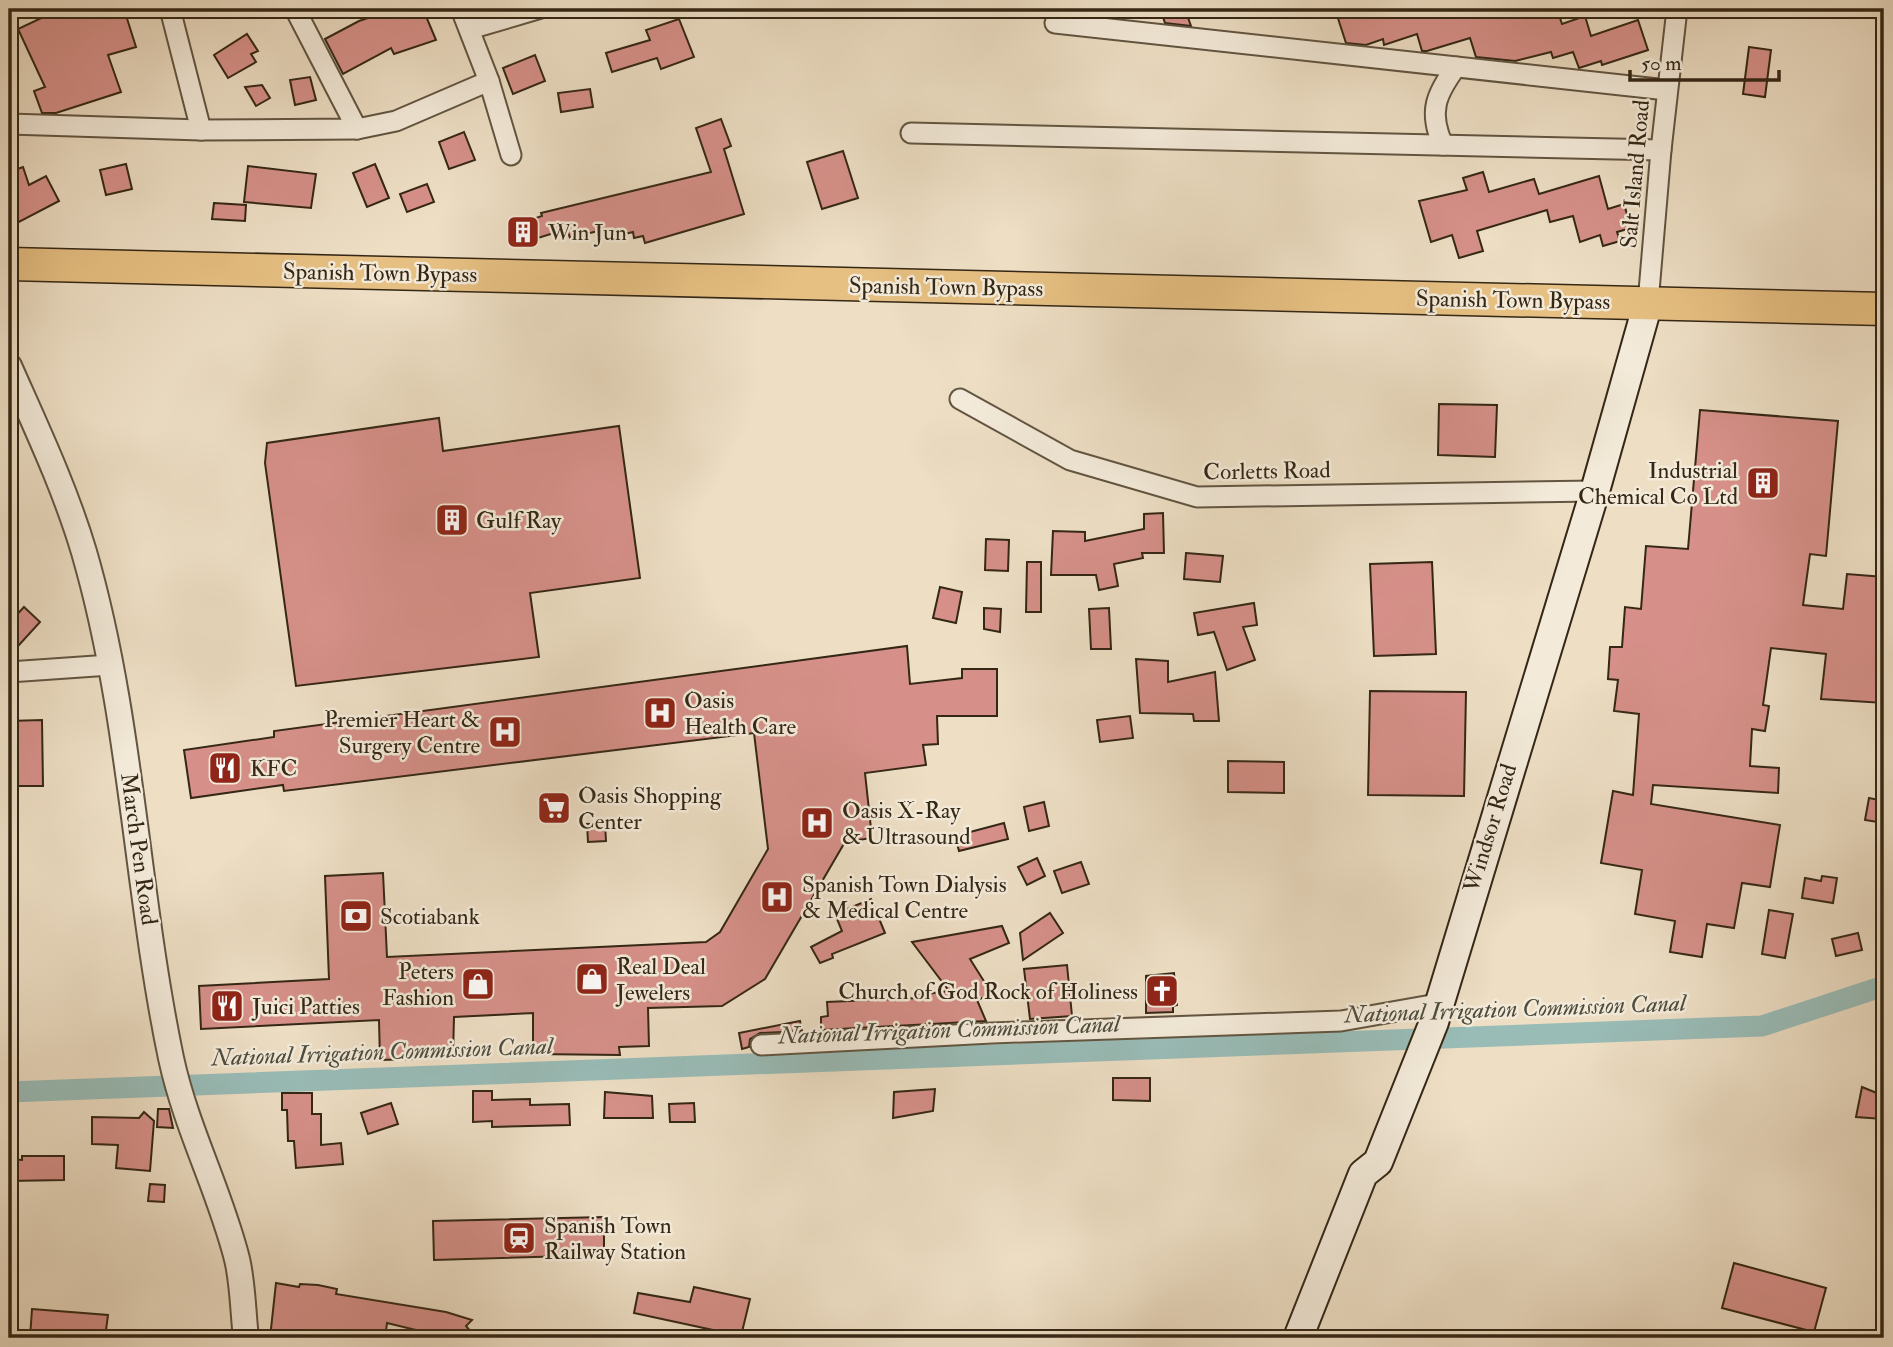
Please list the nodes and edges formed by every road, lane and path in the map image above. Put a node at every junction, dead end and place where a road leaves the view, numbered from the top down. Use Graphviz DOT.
graph roads {
  1 [pos="170,9"];
  2 [pos="461,9"];
  3 [pos="538,9"];
  4 [pos="1677,9"];
  5 [pos="296,11"];
  6 [pos="1055,23"];
  7 [pos="470,29"];
  8 [pos="1456,67"];
  9 [pos="489,81"];
  10 [pos="1667,90"];
  11 [pos="9,124"];
  12 [pos="357,129"];
  13 [pos="201,130"];
  14 [pos="911,134"];
  15 [pos="1443,145"];
  16 [pos="1661,150"];
  17 [pos="511,155"];
  18 [pos="9,264"];
  19 [pos="1648,303"];
  20 [pos="1884,309"];
  21 [pos="9,366"];
  22 [pos="960,399"];
  23 [pos="1595,491"];
  24 [pos="110,665"];
  25 [pos="9,671"];
  26 [pos="1435,1013"];
  27 [pos="761,1045"];
  28 [pos="246,1338"];
  29 [pos="1298,1338"];
  1 -- 13 [label="street"];
  2 -- 7 [label="street"];
  3 -- 7 [label="street"];
  4 -- 10 [label="street, Salt Island Road"];
  5 -- 12 [label="street"];
  6 -- 8 [label="street"];
  7 -- 9 [label="street"];
  8 -- 10 [label="street"];
  8 -- 15 [label="street"];
  9 -- 12 [label="street"];
  9 -- 17 [label="street"];
  10 -- 16 [label="street, Salt Island Road"];
  11 -- 13 [label="street"];
  12 -- 13 [label="street"];
  14 -- 15 [label="street"];
  15 -- 16 [label="street"];
  16 -- 19 [label="street, Salt Island Road"];
  18 -- 19 [label="main road, Spanish Town Bypass"];
  19 -- 20 [label="main road, Spanish Town Bypass"];
  19 -- 23 [label="main road, Windsor Road"];
  21 -- 24 [label="street, March Pen Road"];
  22 -- 23 [label="street, Corletts Road"];
  23 -- 26 [label="main road, Windsor Road"];
  24 -- 25 [label="street"];
  24 -- 28 [label="street, March Pen Road"];
  26 -- 27 [label="street"];
  26 -- 29 [label="main road, Windsor Road"];
}
